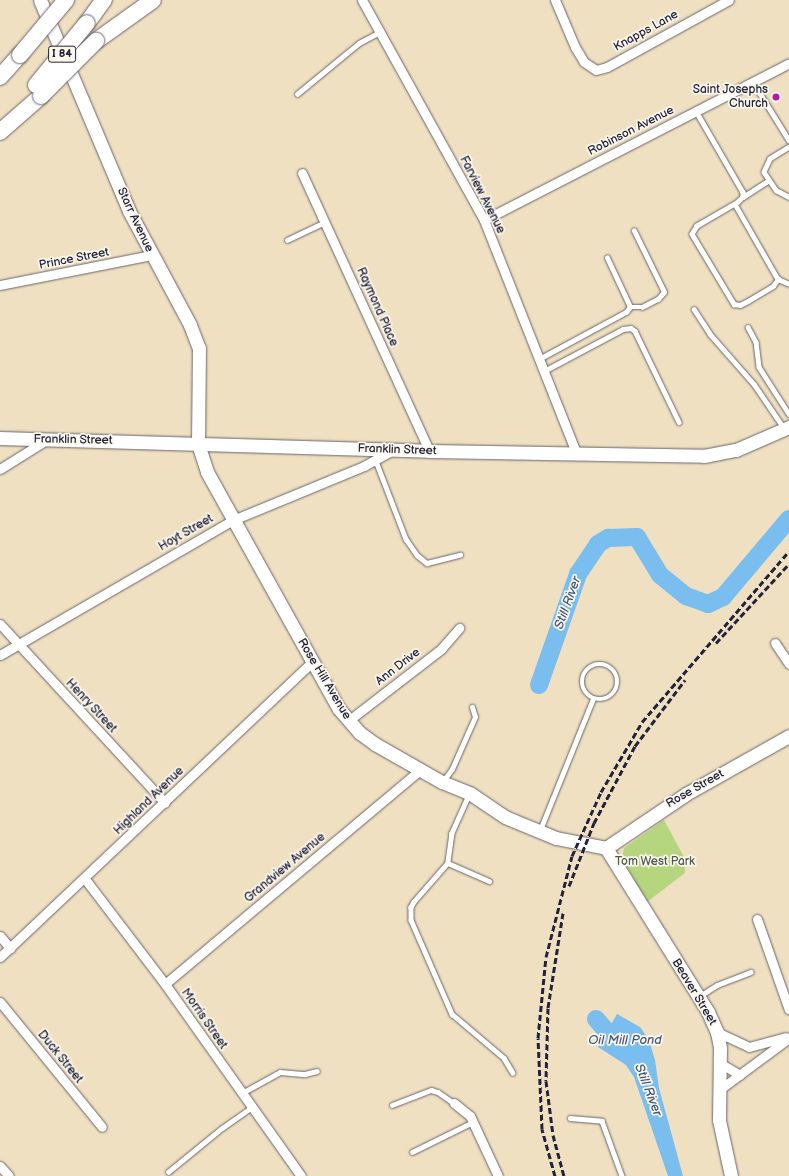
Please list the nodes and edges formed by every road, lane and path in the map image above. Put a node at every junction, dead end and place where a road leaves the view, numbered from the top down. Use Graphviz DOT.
graph roads {
  1 [pos="40,0"];
  2 [pos="66,0"];
  3 [pos="104,0"];
  4 [pos="153,0"];
  5 [pos="362,0"];
  6 [pos="555,0"];
  7 [pos="729,0"];
  8 [pos="380,32"];
  9 [pos="789,63"];
  10 [pos="0,77"];
  11 [pos="753,82"];
  12 [pos="38,91"];
  13 [pos="297,94"];
  14 [pos="696,111"];
  15 [pos="0,123"];
  16 [pos="0,132"];
  17 [pos="789,140"];
  18 [pos="789,147"];
  19 [pos="302,173"];
  20 [pos="768,180"];
  21 [pos="743,197"];
  22 [pos="789,197"];
  23 [pos="735,204"];
  24 [pos="484,220"];
  25 [pos="325,222"];
  26 [pos="634,231"];
  27 [pos="287,240"];
  28 [pos="152,255"];
  29 [pos="607,258"];
  30 [pos="778,279"];
  31 [pos="789,284"];
  32 [pos="0,285"];
  33 [pos="630,307"];
  34 [pos="694,309"];
  35 [pos="748,327"];
  36 [pos="539,359"];
  37 [pos="544,371"];
  38 [pos="789,414"];
  39 [pos="679,422"];
  40 [pos="787,428"];
  41 [pos="0,438"];
  42 [pos="46,440"];
  43 [pos="198,444"];
  44 [pos="393,450"];
  45 [pos="429,451"];
  46 [pos="577,455"];
  47 [pos="376,460"];
  48 [pos="0,469"];
  49 [pos="233,520"];
  50 [pos="460,555"];
  51 [pos="0,624"];
  52 [pos="459,628"];
  53 [pos="775,643"];
  54 [pos="17,645"];
  55 [pos="0,655"];
  56 [pos="313,661"];
  57 [pos="789,664"];
  58 [pos="593,699"];
  59 [pos="472,707"];
  60 [pos="348,721"];
  61 [pos="788,738"];
  62 [pos="420,770"];
  63 [pos="442,782"];
  64 [pos="469,793"];
  65 [pos="165,803"];
  66 [pos="539,831"];
  67 [pos="606,848"];
  68 [pos="448,863"];
  69 [pos="85,879"];
  70 [pos="489,881"];
  71 [pos="757,919"];
  72 [pos="0,936"];
  73 [pos="10,948"];
  74 [pos="0,957"];
  75 [pos="752,972"];
  76 [pos="165,984"];
  77 [pos="699,997"];
  78 [pos="0,1002"];
  79 [pos="789,1010"];
  80 [pos="717,1032"];
  81 [pos="789,1037"];
  82 [pos="720,1063"];
  83 [pos="317,1071"];
  84 [pos="513,1073"];
  85 [pos="740,1075"];
  86 [pos="719,1090"];
  87 [pos="242,1093"];
  88 [pos="454,1103"];
  89 [pos="392,1105"];
  90 [pos="252,1107"];
  91 [pos="570,1118"];
  92 [pos="473,1122"];
  93 [pos="102,1126"];
  94 [pos="412,1152"];
  95 [pos="0,1166"];
  96 [pos="168,1172"];
  97 [pos="9,1176"];
  98 [pos="301,1176"];
  99 [pos="498,1176"];
  100 [pos="622,1176"];
  101 [pos="731,1176"];
  1 -- 28 [label="street, Starr Avenue"];
  2 -- 10 [label="highway, I 84, bridge"];
  3 -- 12 [label="highway, I 84, bridge"];
  4 -- 12 [label="highway, bridge"];
  5 -- 8 [label="street, Farview Avenue"];
  6 -- 7 [label="street, Knapps Lane"];
  8 -- 13 [label="lane"];
  8 -- 24 [label="street, Farview Avenue"];
  9 -- 11 [label="street, Robinson Avenue"];
  11 -- 14 [label="street, Robinson Avenue"];
  11 -- 17 [label="lane"];
  12 -- 15 [label="highway, I 84"];
  12 -- 16 [label="highway"];
  14 -- 21 [label="lane"];
  14 -- 24 [label="street, Robinson Avenue"];
  18 -- 20 [label="lane"];
  19 -- 25 [label="street, Raymond Place"];
  20 -- 21 [label="lane"];
  20 -- 22 [label="lane"];
  21 -- 23 [label="lane"];
  23 -- 30 [label="lane"];
  23 -- 30 [label="lane"];
  24 -- 36 [label="street, Farview Avenue"];
  25 -- 27 [label="lane"];
  25 -- 45 [label="street, Raymond Place"];
  26 -- 33 [label="lane"];
  28 -- 32 [label="street, Prince Street"];
  28 -- 43 [label="street, Starr Avenue"];
  29 -- 33 [label="lane"];
  30 -- 31 [label="lane"];
  33 -- 36 [label="lane"];
  34 -- 40 [label="lane"];
  35 -- 38 [label="lane"];
  36 -- 37 [label="street, Farview Avenue"];
  37 -- 39 [label="lane"];
  37 -- 46 [label="street, Farview Avenue"];
  40 -- 46 [label="street, Franklin Street"];
  41 -- 42 [label="street, Franklin Street"];
  42 -- 43 [label="street, Franklin Street"];
  42 -- 48 [label="street"];
  43 -- 44 [label="street, Franklin Street"];
  43 -- 49 [label="street, Rose Hill Avenue"];
  44 -- 45 [label="street, Franklin Street"];
  44 -- 47 [label="street, Hoyt Street"];
  45 -- 46 [label="street, Franklin Street"];
  47 -- 49 [label="street, Hoyt Street"];
  47 -- 50 [label="lane"];
  49 -- 54 [label="street, Hoyt Street"];
  49 -- 56 [label="street, Rose Hill Avenue"];
  51 -- 54 [label="street, Henry Street"];
  52 -- 60 [label="street, Ann Drive"];
  53 -- 57 [label="street"];
  54 -- 55 [label="street, Hoyt Street"];
  54 -- 65 [label="street, Henry Street"];
  56 -- 60 [label="street, Rose Hill Avenue"];
  56 -- 65 [label="street, Highland Avenue"];
  58 -- 58 [label="lane"];
  58 -- 66 [label="lane"];
  59 -- 63 [label="lane"];
  60 -- 62 [label="street, Rose Hill Avenue"];
  61 -- 67 [label="street, Rose Street"];
  62 -- 63 [label="street, Rose Hill Avenue"];
  62 -- 76 [label="street, Grandview Avenue"];
  63 -- 64 [label="street, Rose Hill Avenue"];
  64 -- 66 [label="street, Rose Hill Avenue"];
  64 -- 68 [label="lane"];
  65 -- 69 [label="street, Highland Avenue"];
  66 -- 67 [label="street, Rose Hill Avenue"];
  67 -- 77 [label="street, Beaver Street"];
  68 -- 70 [label="lane"];
  68 -- 84 [label="lane"];
  69 -- 73 [label="street, Highland Avenue"];
  69 -- 76 [label="street, Morris Street"];
  71 -- 79 [label="street"];
  72 -- 73 [label="street"];
  73 -- 74 [label="street, Highland Avenue"];
  75 -- 77 [label="lane"];
  76 -- 87 [label="street, Morris Street"];
  77 -- 80 [label="street, Beaver Street"];
  78 -- 93 [label="street, Duck Street"];
  80 -- 81 [label="street"];
  80 -- 82 [label="street, Beaver Street"];
  81 -- 85 [label="street"];
  82 -- 85 [label="street"];
  82 -- 86 [label="street, Beaver Street"];
  83 -- 87 [label="lane"];
  85 -- 86 [label="street"];
  86 -- 101 [label="street, Beaver Street"];
  87 -- 90 [label="street, Morris Street"];
  88 -- 89 [label="lane"];
  88 -- 92 [label="street"];
  90 -- 96 [label="lane"];
  90 -- 98 [label="street, Morris Street"];
  91 -- 100 [label="lane"];
  92 -- 94 [label="lane"];
  92 -- 99 [label="street"];
  95 -- 97 [label="street"];
}
